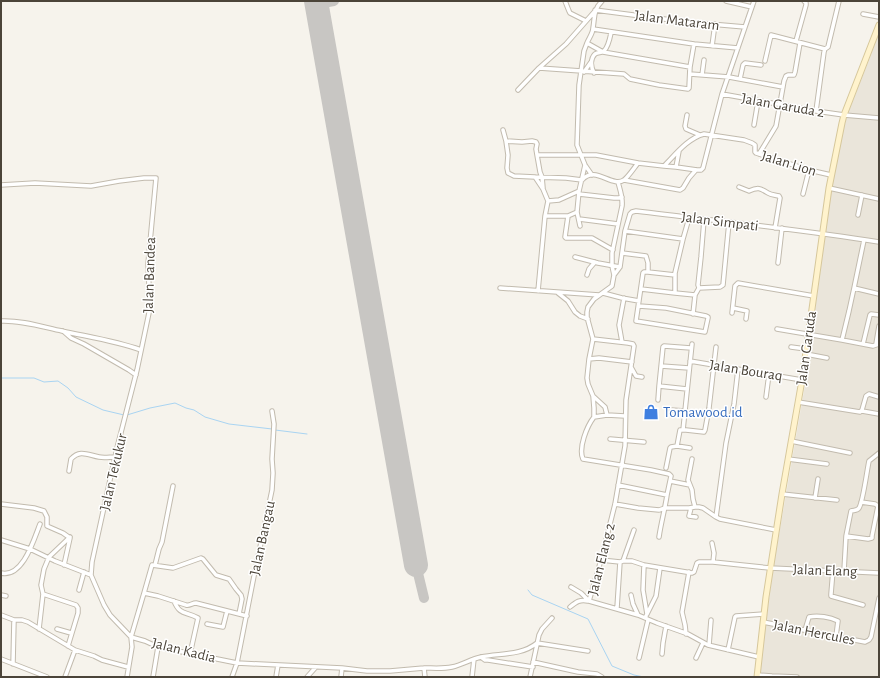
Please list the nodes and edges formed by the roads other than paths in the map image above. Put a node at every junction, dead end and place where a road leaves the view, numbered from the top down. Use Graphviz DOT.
graph roads {
  1 [pos="565,1"];
  2 [pos="600,1"];
  3 [pos="726,1"];
  4 [pos="754,1"];
  5 [pos="804,1"];
  6 [pos="839,1"];
  7 [pos="752,7"];
  8 [pos="596,10"];
  9 [pos="864,14"];
  10 [pos="879,17"];
  11 [pos="586,21"];
  12 [pos="715,24"];
  13 [pos="879,25"];
  14 [pos="745,27"];
  15 [pos="593,30"];
  16 [pos="612,33"];
  17 [pos="798,42"];
  18 [pos="587,43"];
  19 [pos="694,44"];
  20 [pos="712,46"];
  21 [pos="738,48"];
  22 [pos="825,49"];
  23 [pos="603,52"];
  24 [pos="704,60"];
  25 [pos="592,61"];
  26 [pos="765,61"];
  27 [pos="761,65"];
  28 [pos="690,67"];
  29 [pos="539,68"];
  30 [pos="582,72"];
  31 [pos="594,73"];
  32 [pos="690,74"];
  33 [pos="702,75"];
  34 [pos="729,77"];
  35 [pos="740,79"];
  36 [pos="783,87"];
  37 [pos="518,90"];
  38 [pos="722,94"];
  39 [pos="758,101"];
  40 [pos="780,105"];
  41 [pos="816,111"];
  42 [pos="687,115"];
  43 [pos="844,115"];
  44 [pos="879,118"];
  45 [pos="754,125"];
  46 [pos="503,130"];
  47 [pos="712,134"];
  48 [pos="700,135"];
  49 [pos="506,141"];
  50 [pos="679,151"];
  51 [pos="759,154"];
  52 [pos="537,155"];
  53 [pos="582,156"];
  54 [pos="638,163"];
  55 [pos="586,165"];
  56 [pos="664,166"];
  57 [pos="676,167"];
  58 [pos="696,170"];
  59 [pos="809,170"];
  60 [pos="592,175"];
  61 [pos="831,175"];
  62 [pos="535,177"];
  63 [pos="542,177"];
  64 [pos="582,180"];
  65 [pos="624,180"];
  66 [pos="618,182"];
  67 [pos="1,185"];
  68 [pos="739,187"];
  69 [pos="829,188"];
  70 [pos="543,189"];
  71 [pos="579,192"];
  72 [pos="803,194"];
  73 [pos="862,195"];
  74 [pos="622,197"];
  75 [pos="878,198"];
  76 [pos="548,201"];
  77 [pos="577,212"];
  78 [pos="858,215"];
  79 [pos="545,216"];
  80 [pos="568,216"];
  81 [pos="689,218"];
  82 [pos="579,219"];
  83 [pos="704,220"];
  84 [pos="729,222"];
  85 [pos="618,224"];
  86 [pos="580,226"];
  87 [pos="775,228"];
  88 [pos="782,228"];
  89 [pos="625,231"];
  90 [pos="823,234"];
  91 [pos="683,239"];
  92 [pos="864,240"];
  93 [pos="879,242"];
  94 [pos="613,250"];
  95 [pos="622,253"];
  96 [pos="575,257"];
  97 [pos="595,262"];
  98 [pos="778,264"];
  99 [pos="612,266"];
  100 [pos="620,267"];
  101 [pos="648,272"];
  102 [pos="587,275"];
  103 [pos="614,275"];
  104 [pos="675,275"];
  105 [pos="612,286"];
  106 [pos="500,288"];
  107 [pos="699,288"];
  108 [pos="854,288"];
  109 [pos="641,289"];
  110 [pos="538,291"];
  111 [pos="557,293"];
  112 [pos="674,293"];
  113 [pos="601,294"];
  114 [pos="879,294"];
  115 [pos="612,295"];
  116 [pos="695,295"];
  117 [pos="814,296"];
  118 [pos="624,298"];
  119 [pos="639,301"];
  120 [pos="638,306"];
  121 [pos="733,308"];
  122 [pos="732,313"];
  123 [pos="693,314"];
  124 [pos="879,316"];
  125 [pos="588,319"];
  126 [pos="746,319"];
  127 [pos="1,321"];
  128 [pos="879,326"];
  129 [pos="777,329"];
  130 [pos="63,331"];
  131 [pos="809,334"];
  132 [pos="592,339"];
  133 [pos="842,340"];
  134 [pos="622,342"];
  135 [pos="863,344"];
  136 [pos="877,344"];
  137 [pos="716,347"];
  138 [pos="792,347"];
  139 [pos="141,350"];
  140 [pos="806,352"];
  141 [pos="827,358"];
  142 [pos="589,359"];
  143 [pos="690,361"];
  144 [pos="631,365"];
  145 [pos="713,365"];
  146 [pos="662,366"];
  147 [pos="689,368"];
  148 [pos="738,369"];
  149 [pos="137,370"];
  150 [pos="769,374"];
  151 [pos="136,375"];
  152 [pos="642,376"];
  153 [pos="802,380"];
  154 [pos="658,386"];
  155 [pos="687,389"];
  156 [pos="593,396"];
  157 [pos="766,397"];
  158 [pos="879,397"];
  159 [pos="658,400"];
  160 [pos="798,402"];
  161 [pos="671,410"];
  162 [pos="272,411"];
  163 [pos="685,411"];
  164 [pos="862,411"];
  165 [pos="879,414"];
  166 [pos="607,416"];
  167 [pos="625,416"];
  168 [pos="594,417"];
  169 [pos="683,430"];
  170 [pos="610,439"];
  171 [pos="626,440"];
  172 [pos="791,441"];
  173 [pos="644,442"];
  174 [pos="677,446"];
  175 [pos="690,448"];
  176 [pos="879,453"];
  177 [pos="850,454"];
  178 [pos="116,457"];
  179 [pos="692,459"];
  180 [pos="788,459"];
  181 [pos="828,464"];
  182 [pos="622,466"];
  183 [pos="666,468"];
  184 [pos="69,471"];
  185 [pos="818,479"];
  186 [pos="670,481"];
  187 [pos="618,485"];
  188 [pos="690,485"];
  189 [pos="173,486"];
  190 [pos="782,494"];
  191 [pos="667,495"];
  192 [pos="815,498"];
  193 [pos="837,500"];
  194 [pos="861,502"];
  195 [pos="1,504"];
  196 [pos="615,504"];
  197 [pos="693,507"];
  198 [pos="665,508"];
  199 [pos="696,517"];
  200 [pos="716,517"];
  201 [pos="40,524"];
  202 [pos="634,530"];
  203 [pos="776,530"];
  204 [pos="873,530"];
  205 [pos="879,532"];
  206 [pos="846,536"];
  207 [pos="659,537"];
  208 [pos="70,538"];
  209 [pos="1,540"];
  210 [pos="712,543"];
  211 [pos="30,549"];
  212 [pos="49,557"];
  213 [pos="601,560"];
  214 [pos="621,562"];
  215 [pos="713,562"];
  216 [pos="64,565"];
  217 [pos="155,565"];
  218 [pos="644,565"];
  219 [pos="660,568"];
  220 [pos="770,568"];
  221 [pos="833,570"];
  222 [pos="844,570"];
  223 [pos="84,572"];
  224 [pos="689,572"];
  225 [pos="879,572"];
  226 [pos="1,573"];
  227 [pos="91,574"];
  228 [pos="571,586"];
  229 [pos="78,590"];
  230 [pos="144,593"];
  231 [pos="43,594"];
  232 [pos="1,595"];
  233 [pos="631,595"];
  234 [pos="6,596"];
  235 [pos="879,598"];
  236 [pos="174,601"];
  237 [pos="589,601"];
  238 [pos="863,605"];
  239 [pos="570,607"];
  240 [pos="617,608"];
  241 [pos="227,611"];
  242 [pos="239,614"];
  243 [pos="764,614"];
  244 [pos="1,615"];
  245 [pos="638,615"];
  246 [pos="247,616"];
  247 [pos="647,617"];
  248 [pos="552,618"];
  249 [pos="14,620"];
  250 [pos="711,620"];
  251 [pos="763,622"];
  252 [pos="207,624"];
  253 [pos="666,626"];
  254 [pos="39,629"];
  255 [pos="57,629"];
  256 [pos="805,630"];
  257 [pos="71,633"];
  258 [pos="686,634"];
  259 [pos="836,636"];
  260 [pos="131,637"];
  261 [pos="537,643"];
  262 [pos="703,643"];
  263 [pos="709,645"];
  264 [pos="68,646"];
  265 [pos="158,647"];
  266 [pos="75,650"];
  267 [pos="728,650"];
  268 [pos="588,651"];
  269 [pos="190,654"];
  270 [pos="662,654"];
  271 [pos="481,657"];
  272 [pos="759,657"];
  273 [pos="639,658"];
  274 [pos="696,658"];
  275 [pos="474,659"];
  276 [pos="1,660"];
  277 [pos="533,662"];
  278 [pos="237,663"];
  279 [pos="13,664"];
  280 [pos="278,665"];
  281 [pos="128,667"];
  282 [pos="316,667"];
  283 [pos="533,667"];
  284 [pos="342,668"];
  285 [pos="424,668"];
  286 [pos="578,672"];
  287 [pos="757,676"];
  288 [pos="47,677"];
  289 [pos="65,677"];
  290 [pos="127,677"];
  291 [pos="153,677"];
  292 [pos="232,677"];
  293 [pos="276,677"];
  294 [pos="307,677"];
  295 [pos="341,677"];
  296 [pos="425,677"];
  297 [pos="472,677"];
  298 [pos="530,677"];
  299 [pos="577,677"];
  300 [pos="602,677"];
  301 [pos="797,677"];
  1 -- 11 [label="street"];
  2 -- 8 [label="street"];
  3 -- 7 [label="street"];
  4 -- 7 [label="street"];
  5 -- 17 [label="street"];
  6 -- 22 [label="street"];
  7 -- 14 [label="street"];
  8 -- 11 [label="street"];
  8 -- 12 [label="street, Jalan Mataram"];
  8 -- 15 [label="street"];
  9 -- 10 [label="street"];
  11 -- 29 [label="street"];
  12 -- 14 [label="street, Jalan Mataram"];
  12 -- 20 [label="street"];
  13 -- 43 [label="street, Jalan Garuda"];
  14 -- 21 [label="street"];
  15 -- 16 [label="street"];
  15 -- 18 [label="street"];
  16 -- 19 [label="street"];
  16 -- 23 [label="street"];
  17 -- 22 [label="street"];
  17 -- 26 [label="street"];
  17 -- 36 [label="street"];
  18 -- 23 [label="street"];
  18 -- 30 [label="street"];
  19 -- 20 [label="street"];
  19 -- 28 [label="street"];
  20 -- 21 [label="street"];
  21 -- 34 [label="street"];
  22 -- 41 [label="street"];
  23 -- 25 [label="street"];
  23 -- 28 [label="street"];
  24 -- 33 [label="street"];
  25 -- 30 [label="street"];
  25 -- 31 [label="street"];
  27 -- 35 [label="street"];
  28 -- 32 [label="street"];
  29 -- 30 [label="street"];
  29 -- 37 [label="street"];
  30 -- 31 [label="street"];
  30 -- 53 [label="street"];
  31 -- 32 [label="street"];
  32 -- 33 [label="street"];
  33 -- 34 [label="street"];
  34 -- 35 [label="street"];
  34 -- 38 [label="street"];
  35 -- 36 [label="street"];
  36 -- 40 [label="street"];
  38 -- 39 [label="street, Jalan Garuda 2"];
  38 -- 47 [label="street"];
  39 -- 40 [label="street, Jalan Garuda 2"];
  39 -- 45 [label="street"];
  40 -- 41 [label="street, Jalan Garuda 2"];
  40 -- 51 [label="street"];
  41 -- 43 [label="street, Jalan Garuda 2"];
  42 -- 48 [label="street"];
  43 -- 44 [label="street, Jalan Garuda 2"];
  43 -- 61 [label="street, Jalan Garuda"];
  46 -- 49 [label="street"];
  47 -- 48 [label="street, Jalan Lion"];
  47 -- 51 [label="street, Jalan Lion"];
  47 -- 58 [label="street"];
  48 -- 50 [label="street"];
  49 -- 52 [label="street"];
  49 -- 62 [label="street"];
  50 -- 56 [label="street"];
  50 -- 57 [label="street"];
  51 -- 59 [label="street, Jalan Lion"];
  52 -- 53 [label="street"];
  52 -- 63 [label="street"];
  53 -- 54 [label="street"];
  53 -- 55 [label="street"];
  54 -- 56 [label="street"];
  54 -- 65 [label="street"];
  55 -- 60 [label="street"];
  55 -- 64 [label="street"];
  56 -- 57 [label="street"];
  57 -- 58 [label="street"];
  58 -- 65 [label="street"];
  59 -- 61 [label="street, Jalan Lion"];
  59 -- 72 [label="street"];
  60 -- 64 [label="street"];
  60 -- 66 [label="street"];
  61 -- 69 [label="street, Jalan Garuda"];
  62 -- 63 [label="street"];
  62 -- 70 [label="street"];
  63 -- 64 [label="street"];
  63 -- 70 [label="street"];
  64 -- 71 [label="street"];
  65 -- 66 [label="street"];
  66 -- 74 [label="street"];
  67 -- 139 [label="street, Jalan Bandea"];
  68 -- 87 [label="street"];
  69 -- 73 [label="street"];
  69 -- 90 [label="street, Jalan Garuda"];
  70 -- 76 [label="street"];
  71 -- 74 [label="street"];
  71 -- 76 [label="street"];
  71 -- 77 [label="street"];
  73 -- 75 [label="street"];
  73 -- 78 [label="street"];
  74 -- 85 [label="street"];
  76 -- 79 [label="street"];
  77 -- 80 [label="street"];
  77 -- 82 [label="street"];
  79 -- 80 [label="street"];
  79 -- 110 [label="street"];
  80 -- 94 [label="street"];
  81 -- 83 [label="street, Jalan Simpati"];
  81 -- 89 [label="street, Jalan Simpati"];
  81 -- 91 [label="street"];
  82 -- 85 [label="street"];
  82 -- 86 [label="street"];
  83 -- 84 [label="street, Jalan Simpati"];
  83 -- 107 [label="street"];
  84 -- 87 [label="street, Jalan Simpati"];
  84 -- 107 [label="street"];
  85 -- 94 [label="street"];
  87 -- 88 [label="street, Jalan Simpati"];
  88 -- 90 [label="street, Jalan Simpati"];
  88 -- 98 [label="street"];
  89 -- 91 [label="street"];
  89 -- 95 [label="street, Jalan Simpati"];
  90 -- 92 [label="street, Jalan Simpati"];
  90 -- 117 [label="street, Jalan Garuda"];
  91 -- 104 [label="street"];
  92 -- 93 [label="street, Jalan Simpati"];
  92 -- 108 [label="street"];
  94 -- 99 [label="street"];
  95 -- 100 [label="street, Jalan Simpati"];
  95 -- 101 [label="street"];
  96 -- 97 [label="street"];
  97 -- 99 [label="street"];
  97 -- 102 [label="street"];
  99 -- 100 [label="street"];
  99 -- 103 [label="street"];
  100 -- 103 [label="street, Jalan Simpati"];
  101 -- 104 [label="street"];
  101 -- 109 [label="street"];
  103 -- 105 [label="street, Jalan Simpati"];
  104 -- 112 [label="street"];
  105 -- 113 [label="street"];
  105 -- 115 [label="street"];
  106 -- 110 [label="street"];
  107 -- 116 [label="street"];
  108 -- 114 [label="street"];
  108 -- 133 [label="street"];
  109 -- 112 [label="street"];
  109 -- 119 [label="street"];
  110 -- 111 [label="street"];
  111 -- 113 [label="street"];
  111 -- 125 [label="street"];
  112 -- 116 [label="street"];
  113 -- 115 [label="street"];
  113 -- 125 [label="street"];
  115 -- 118 [label="street"];
  116 -- 123 [label="street"];
  117 -- 121 [label="street"];
  117 -- 131 [label="street, Jalan Garuda"];
  118 -- 119 [label="street"];
  118 -- 134 [label="street"];
  119 -- 120 [label="street"];
  120 -- 123 [label="street"];
  120 -- 123 [label="street"];
  121 -- 122 [label="street"];
  121 -- 126 [label="street"];
  124 -- 135 [label="street"];
  125 -- 132 [label="street"];
  127 -- 130 [label="street"];
  128 -- 136 [label="street"];
  129 -- 131 [label="street"];
  130 -- 139 [label="street"];
  130 -- 151 [label="street"];
  131 -- 133 [label="street"];
  131 -- 140 [label="street, Jalan Garuda"];
  132 -- 134 [label="street"];
  132 -- 142 [label="street"];
  133 -- 135 [label="street"];
  134 -- 144 [label="street, Jalan Elang 2"];
  135 -- 136 [label="street"];
  137 -- 145 [label="street"];
  138 -- 140 [label="street"];
  139 -- 149 [label="street, Jalan Bandea"];
  140 -- 141 [label="street"];
  140 -- 153 [label="street, Jalan Garuda"];
  142 -- 144 [label="street"];
  142 -- 156 [label="street"];
  143 -- 145 [label="street, Jalan Bouraq"];
  143 -- 146 [label="street"];
  143 -- 147 [label="street"];
  144 -- 152 [label="street"];
  144 -- 167 [label="street, Jalan Elang 2"];
  145 -- 148 [label="street, Jalan Bouraq"];
  145 -- 169 [label="street"];
  146 -- 147 [label="street"];
  146 -- 154 [label="street"];
  147 -- 155 [label="street"];
  148 -- 150 [label="street, Jalan Bouraq"];
  148 -- 200 [label="street"];
  149 -- 151 [label="street, Jalan Tekukur"];
  150 -- 153 [label="street, Jalan Bouraq"];
  150 -- 157 [label="street"];
  151 -- 178 [label="street, Jalan Tekukur"];
  153 -- 160 [label="street, Jalan Garuda"];
  154 -- 155 [label="street"];
  154 -- 159 [label="street"];
  155 -- 163 [label="street"];
  156 -- 166 [label="street"];
  156 -- 168 [label="street"];
  158 -- 164 [label="street"];
  160 -- 164 [label="street"];
  160 -- 172 [label="street, Jalan Garuda"];
  161 -- 163 [label="street"];
  162 -- 246 [label="street, Jalan Bangau"];
  163 -- 169 [label="street"];
  164 -- 165 [label="street"];
  166 -- 167 [label="street"];
  166 -- 168 [label="street"];
  167 -- 171 [label="street, Jalan Elang 2"];
  168 -- 182 [label="street"];
  169 -- 174 [label="street"];
  170 -- 171 [label="street"];
  171 -- 173 [label="street"];
  171 -- 182 [label="street, Jalan Elang 2"];
  172 -- 177 [label="street"];
  172 -- 180 [label="street, Jalan Garuda"];
  174 -- 175 [label="street"];
  174 -- 183 [label="street"];
  176 -- 194 [label="street"];
  178 -- 184 [label="street"];
  178 -- 227 [label="street, Jalan Tekukur"];
  179 -- 188 [label="street"];
  180 -- 181 [label="street"];
  180 -- 190 [label="street, Jalan Garuda"];
  182 -- 186 [label="street"];
  182 -- 187 [label="street, Jalan Elang 2"];
  185 -- 192 [label="street"];
  186 -- 188 [label="street"];
  186 -- 191 [label="street"];
  187 -- 191 [label="street"];
  187 -- 196 [label="street, Jalan Elang 2"];
  188 -- 197 [label="street"];
  189 -- 217 [label="street"];
  190 -- 192 [label="street"];
  190 -- 203 [label="street, Jalan Garuda"];
  191 -- 198 [label="street"];
  192 -- 193 [label="street"];
  194 -- 204 [label="street"];
  194 -- 206 [label="street"];
  195 -- 208 [label="street"];
  196 -- 198 [label="street"];
  196 -- 213 [label="street, Jalan Elang 2"];
  197 -- 198 [label="street"];
  197 -- 199 [label="street"];
  197 -- 200 [label="street"];
  198 -- 207 [label="street"];
  200 -- 203 [label="street"];
  201 -- 211 [label="street"];
  202 -- 214 [label="street"];
  203 -- 220 [label="street, Jalan Garuda"];
  204 -- 205 [label="street"];
  204 -- 206 [label="street"];
  206 -- 222 [label="street"];
  208 -- 212 [label="street"];
  208 -- 216 [label="street"];
  209 -- 211 [label="street"];
  210 -- 215 [label="street"];
  211 -- 212 [label="street"];
  211 -- 226 [label="street"];
  212 -- 216 [label="street"];
  212 -- 231 [label="street"];
  213 -- 214 [label="street"];
  213 -- 237 [label="street, Jalan Elang 2"];
  214 -- 218 [label="street"];
  214 -- 240 [label="street"];
  215 -- 220 [label="street, Jalan Elang"];
  215 -- 224 [label="street, Jalan Elang"];
  216 -- 223 [label="street"];
  217 -- 230 [label="street"];
  217 -- 242 [label="street"];
  218 -- 219 [label="street"];
  218 -- 247 [label="street"];
  219 -- 224 [label="street"];
  219 -- 247 [label="street"];
  220 -- 221 [label="street, Jalan Elang"];
  220 -- 243 [label="street, Jalan Garuda"];
  221 -- 222 [label="street, Jalan Elang"];
  221 -- 238 [label="street"];
  222 -- 225 [label="street, Jalan Elang"];
  223 -- 227 [label="street"];
  223 -- 229 [label="street"];
  224 -- 258 [label="street"];
  227 -- 260 [label="street"];
  228 -- 237 [label="street"];
  230 -- 236 [label="street"];
  230 -- 260 [label="street"];
  231 -- 254 [label="street"];
  231 -- 257 [label="street"];
  232 -- 234 [label="street"];
  233 -- 245 [label="street"];
  235 -- 259 [label="street, Jalan Hercules"];
  236 -- 241 [label="street"];
  236 -- 269 [label="street"];
  237 -- 239 [label="street"];
  237 -- 240 [label="street, Jalan Elang 2"];
  240 -- 245 [label="street, Jalan Elang 2"];
  241 -- 242 [label="street"];
  241 -- 252 [label="street"];
  242 -- 246 [label="street"];
  243 -- 251 [label="street, Jalan Garuda"];
  243 -- 267 [label="street"];
  244 -- 249 [label="street"];
  245 -- 247 [label="street, Jalan Elang 2"];
  246 -- 278 [label="street, Jalan Bangau"];
  247 -- 253 [label="street, Jalan Elang 2"];
  247 -- 273 [label="street"];
  248 -- 261 [label="street"];
  249 -- 254 [label="street"];
  249 -- 279 [label="street"];
  250 -- 263 [label="street"];
  251 -- 256 [label="street, Jalan Hercules"];
  251 -- 272 [label="street, Jalan Garuda"];
  253 -- 258 [label="street, Jalan Elang 2"];
  253 -- 270 [label="street"];
  254 -- 264 [label="street"];
  255 -- 257 [label="street"];
  256 -- 259 [label="street, Jalan Hercules"];
  256 -- 259 [label="street"];
  257 -- 264 [label="street"];
  258 -- 262 [label="street, Jalan Elang 2"];
  260 -- 265 [label="street, Jalan Kadia"];
  260 -- 281 [label="street"];
  261 -- 268 [label="street"];
  261 -- 271 [label="street"];
  261 -- 277 [label="street"];
  262 -- 263 [label="street, Jalan Elang 2"];
  262 -- 274 [label="street"];
  263 -- 267 [label="street, Jalan Elang 2"];
  264 -- 266 [label="street"];
  265 -- 269 [label="street, Jalan Kadia"];
  265 -- 291 [label="street"];
  266 -- 281 [label="street"];
  266 -- 289 [label="street"];
  267 -- 272 [label="street, Jalan Elang 2"];
  269 -- 278 [label="street, Jalan Kadia"];
  271 -- 275 [label="street"];
  271 -- 283 [label="street"];
  272 -- 287 [label="street, Jalan Garuda"];
  275 -- 285 [label="street"];
  275 -- 297 [label="street"];
  276 -- 279 [label="street"];
  277 -- 283 [label="street"];
  277 -- 286 [label="street"];
  278 -- 280 [label="street"];
  278 -- 292 [label="street, Jalan Bangau"];
  279 -- 288 [label="street"];
  280 -- 282 [label="street"];
  280 -- 293 [label="street"];
  281 -- 290 [label="street"];
  282 -- 284 [label="street"];
  282 -- 294 [label="street"];
  283 -- 298 [label="street"];
  284 -- 285 [label="street"];
  284 -- 295 [label="street"];
  285 -- 296 [label="street"];
  286 -- 299 [label="street"];
  286 -- 300 [label="street"];
  287 -- 301 [label="street"];
}
